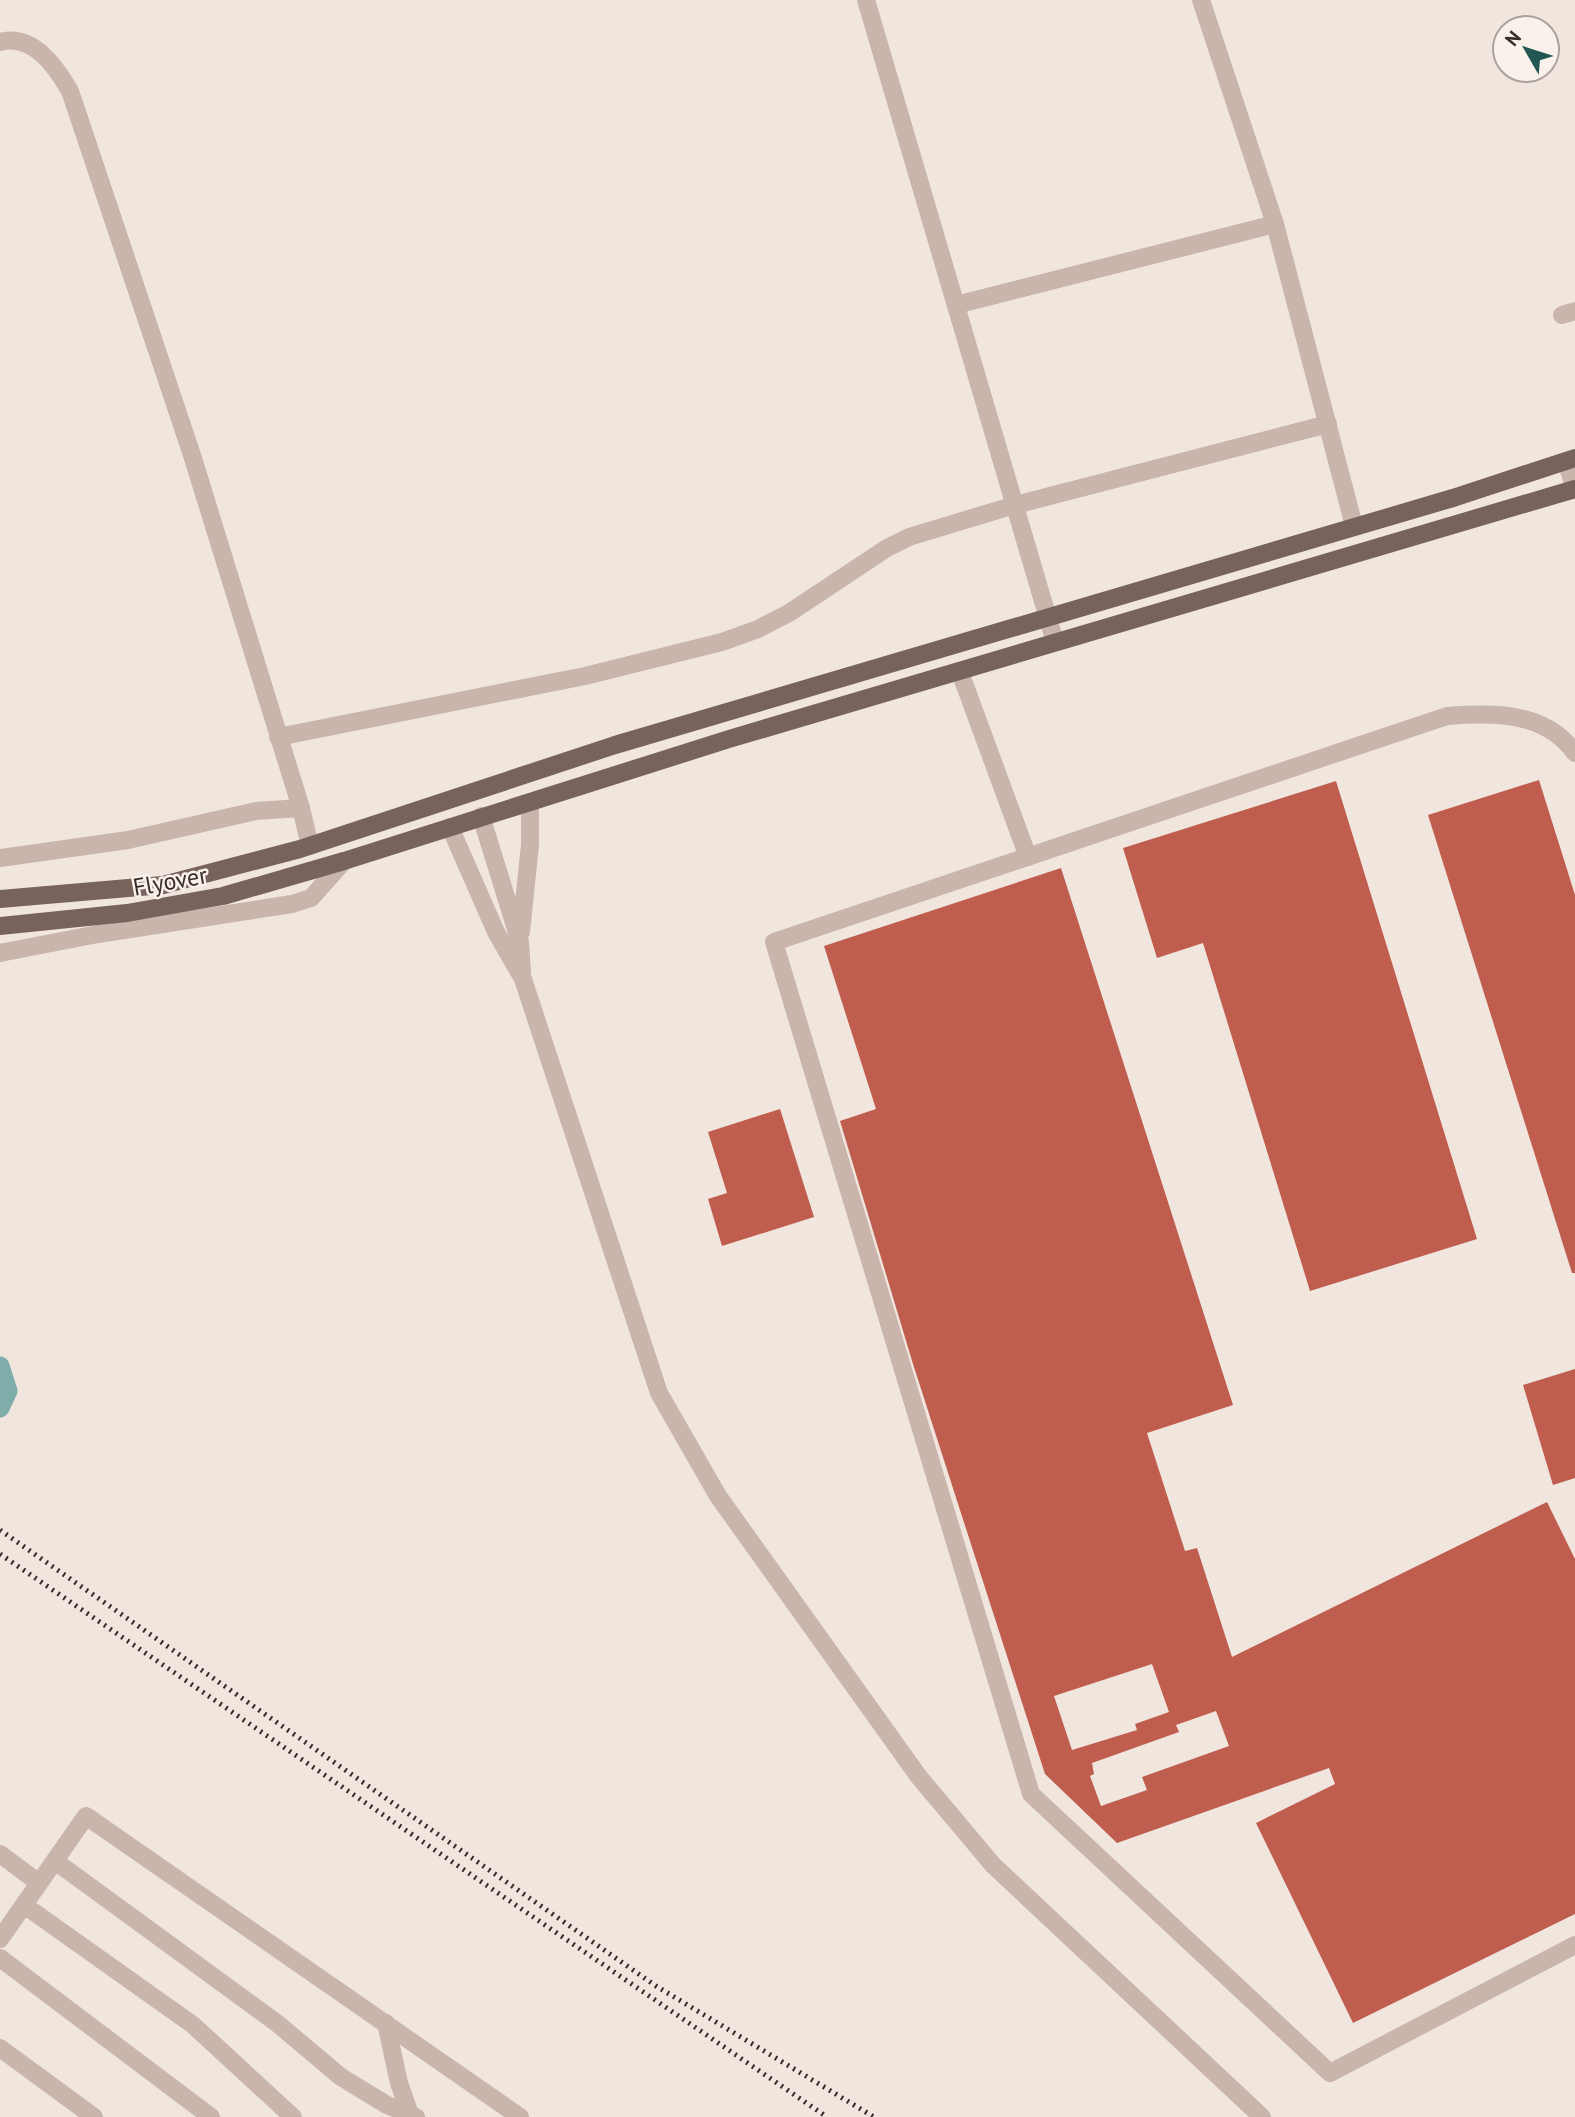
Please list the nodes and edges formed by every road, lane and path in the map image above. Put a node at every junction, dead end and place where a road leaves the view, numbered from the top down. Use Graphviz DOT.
graph roads {
  1 [pos="866,0"];
  2 [pos="1201,0"];
  3 [pos="0,42"];
  4 [pos="1275,224"];
  5 [pos="956,305"];
  6 [pos="1328,424"];
  7 [pos="1570,459"];
  8 [pos="1575,489"];
  9 [pos="1015,505"];
  10 [pos="1354,526"];
  11 [pos="1049,617"];
  12 [pos="1055,642"];
  13 [pos="960,672"];
  14 [pos="278,737"];
  15 [pos="1575,753"];
  16 [pos="530,803"];
  17 [pos="301,808"];
  18 [pos="481,816"];
  19 [pos="450,827"];
  20 [pos="310,846"];
  21 [pos="1028,857"];
  22 [pos="0,858"];
  23 [pos="344,861"];
  24 [pos="0,900"];
  25 [pos="0,926"];
  26 [pos="520,942"];
  27 [pos="0,953"];
  28 [pos="523,979"];
  29 [pos="0,1854"];
  30 [pos="55,1861"];
  31 [pos="39,1883"];
  32 [pos="24,1905"];
  33 [pos="0,1939"];
  34 [pos="1575,1945"];
  35 [pos="0,1958"];
  36 [pos="386,2023"];
  37 [pos="0,2048"];
  38 [pos="412,2116"];
  39 [pos="94,2117"];
  40 [pos="211,2117"];
  41 [pos="293,2117"];
  42 [pos="520,2117"];
  43 [pos="1262,2117"];
  1 -- 5 [label="street"];
  2 -- 4 [label="street"];
  3 -- 14 [label="street"];
  4 -- 5 [label="street"];
  4 -- 6 [label="street"];
  5 -- 9 [label="street"];
  6 -- 9 [label="street"];
  6 -- 10 [label="street"];
  7 -- 8 [label="street"];
  7 -- 10 [label="main road, Flyover"];
  8 -- 12 [label="main road, Flyover"];
  9 -- 11 [label="street"];
  9 -- 14 [label="street"];
  10 -- 11 [label="main road, Flyover"];
  11 -- 12 [label="street"];
  11 -- 20 [label="main road, Flyover"];
  12 -- 13 [label="main road, Flyover"];
  13 -- 16 [label="main road, Flyover"];
  13 -- 21 [label="street"];
  14 -- 17 [label="street"];
  15 -- 21 [label="street"];
  16 -- 18 [label="main road, Flyover"];
  16 -- 26 [label="street"];
  17 -- 20 [label="street"];
  17 -- 22 [label="street"];
  18 -- 19 [label="main road, Flyover"];
  18 -- 26 [label="street"];
  19 -- 23 [label="main road, Flyover"];
  19 -- 28 [label="street"];
  20 -- 24 [label="main road, Flyover"];
  21 -- 34 [label="street"];
  23 -- 25 [label="main road, Flyover"];
  23 -- 27 [label="street"];
  26 -- 28 [label="street"];
  28 -- 43 [label="street"];
  29 -- 31 [label="street"];
  30 -- 31 [label="street"];
  30 -- 36 [label="street"];
  30 -- 38 [label="street"];
  31 -- 32 [label="street"];
  32 -- 33 [label="street"];
  32 -- 41 [label="street"];
  35 -- 40 [label="street"];
  36 -- 38 [label="street"];
  36 -- 42 [label="street"];
  37 -- 39 [label="street"];
}
